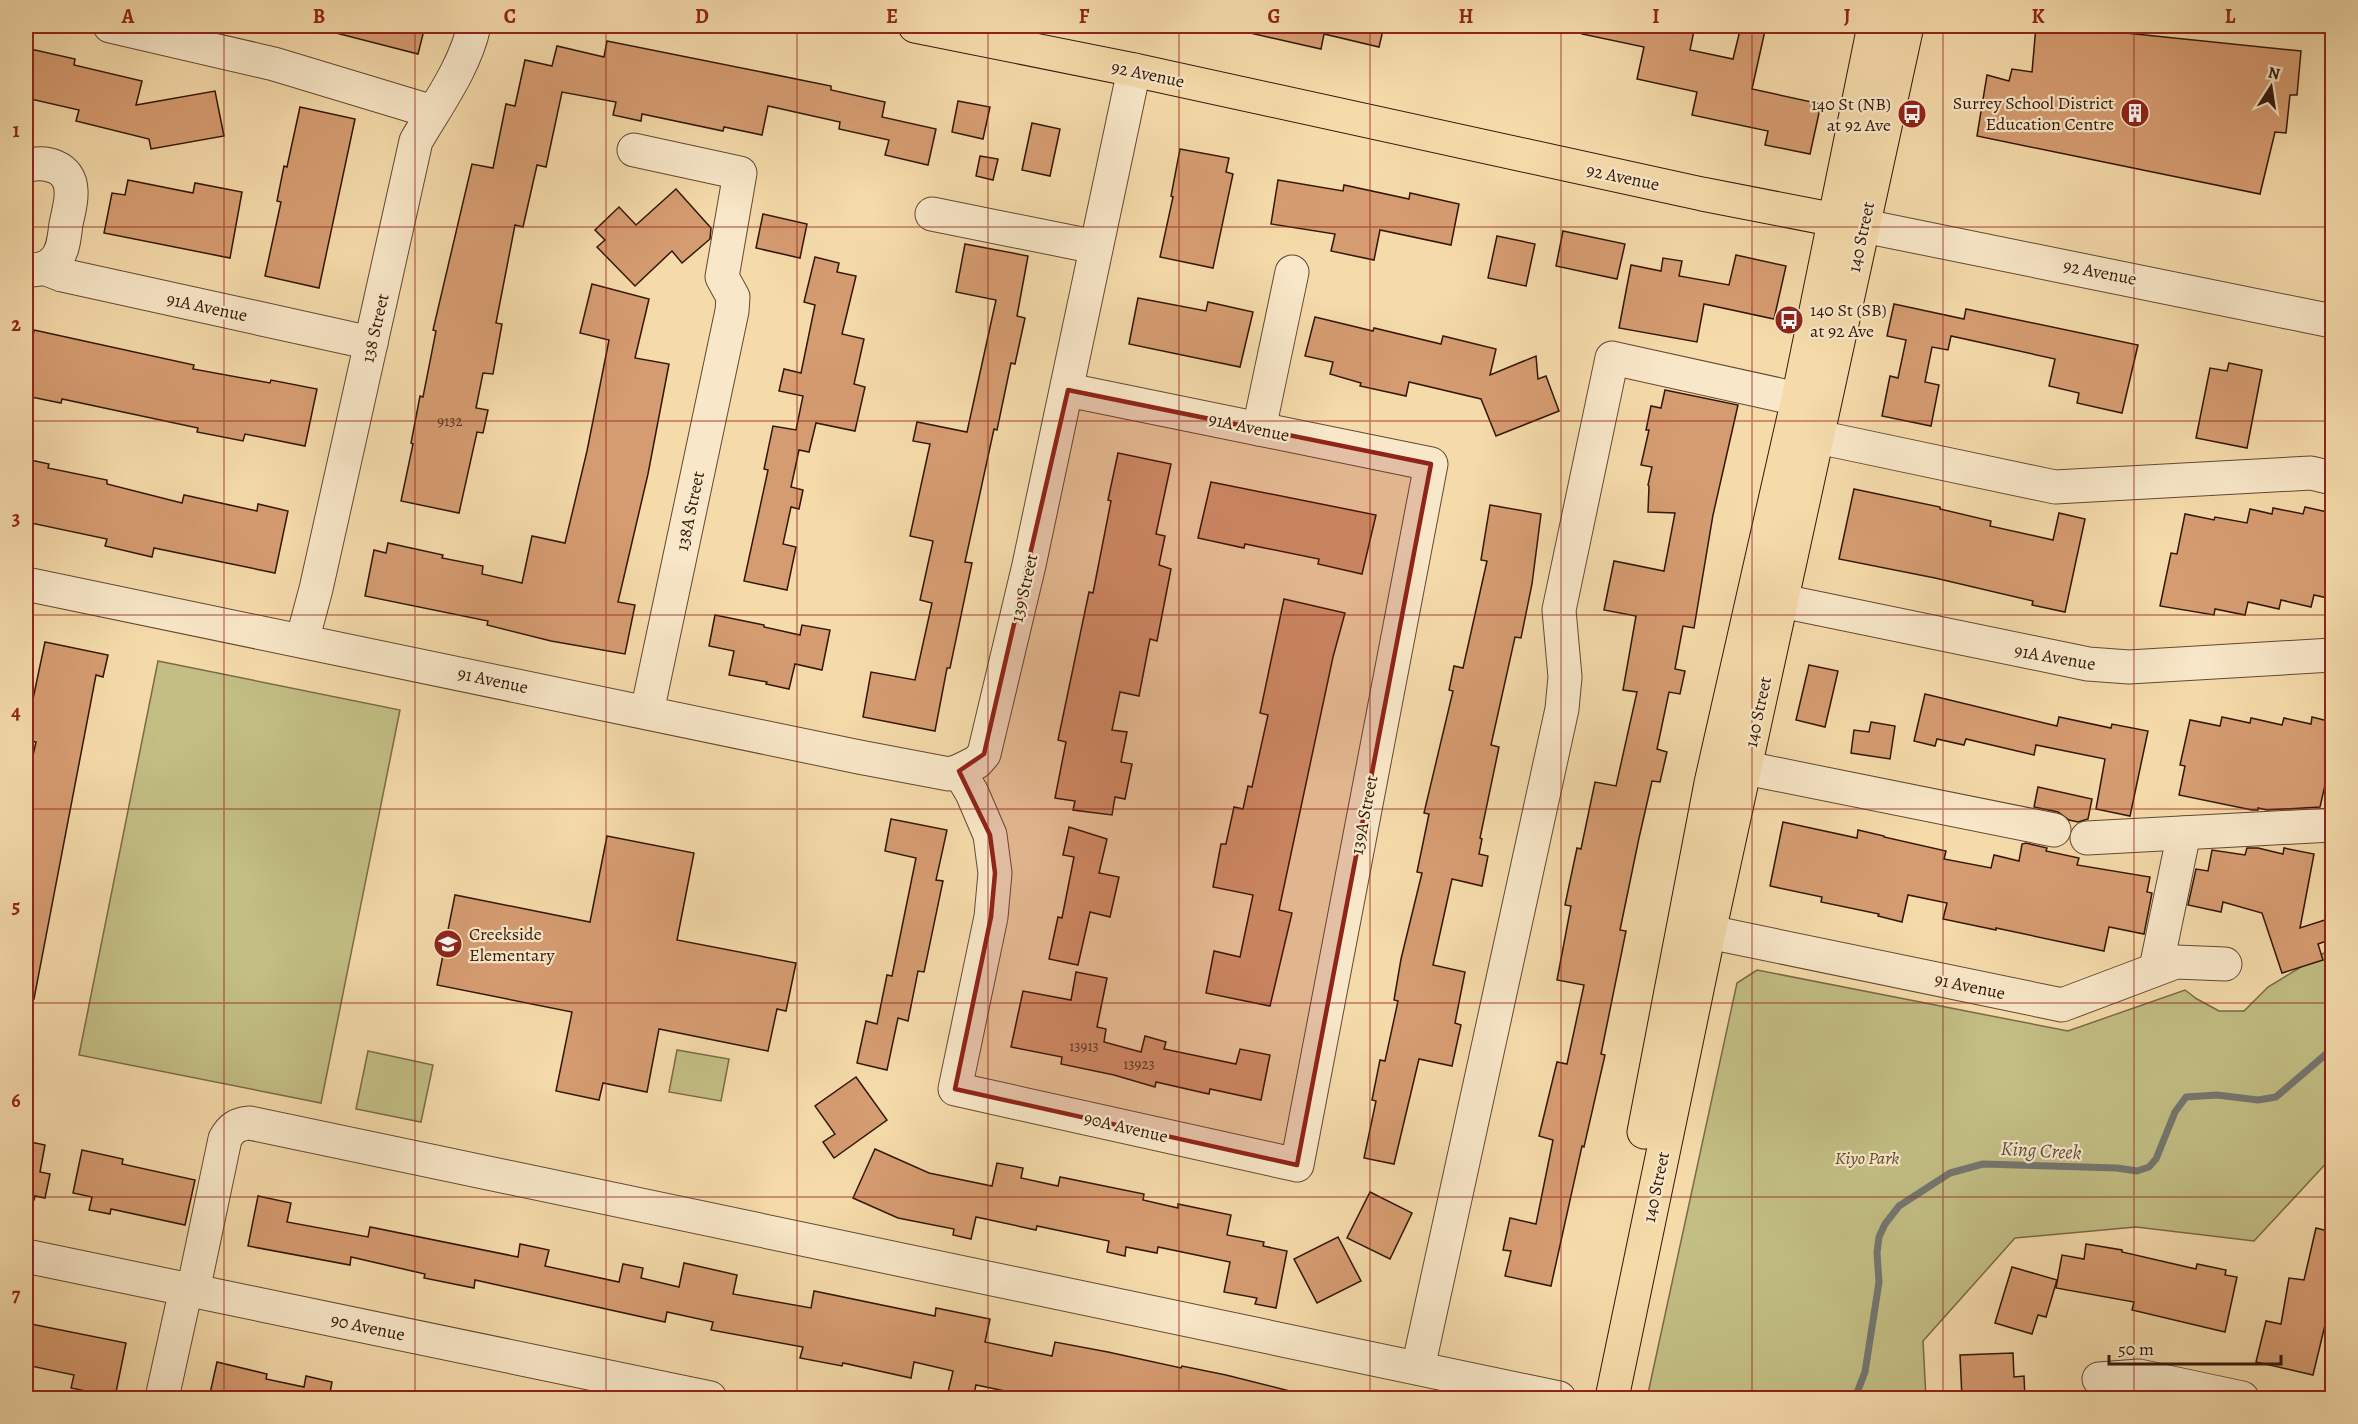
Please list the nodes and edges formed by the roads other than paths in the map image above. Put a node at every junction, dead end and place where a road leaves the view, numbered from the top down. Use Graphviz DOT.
graph roads {
  1 [pos="110,26"];
  2 [pos="474,26"];
  3 [pos="915,26"];
  4 [pos="1874,26"];
  5 [pos="1907,26"];
  6 [pos="1134,70"];
  7 [pos="433,112"];
  8 [pos="634,150"];
  9 [pos="26,166"];
  10 [pos="932,214"];
  11 [pos="1849,223"];
  12 [pos="1096,247"];
  13 [pos="35,269"];
  14 [pos="1292,272"];
  15 [pos="2332,321"];
  16 [pos="371,343"];
  17 [pos="1068,390"];
  18 [pos="1798,399"];
  19 [pos="1259,429"];
  20 [pos="1818,437"];
  21 [pos="1431,464"];
  22 [pos="2332,478"];
  23 [pos="26,584"];
  24 [pos="1782,601"];
  25 [pos="302,641"];
  26 [pos="2332,655"];
  27 [pos="647,712"];
  28 [pos="1746,768"];
  29 [pos="959,771"];
  30 [pos="1711,783"];
  31 [pos="2332,825"];
  32 [pos="2054,830"];
  33 [pos="2184,833"];
  34 [pos="2087,838"];
  35 [pos="1709,932"];
  36 [pos="2225,964"];
  37 [pos="2156,968"];
  38 [pos="1297,1165"];
  39 [pos="26,1256"];
  40 [pos="190,1290"];
  41 [pos="1418,1368"];
  42 [pos="2099,1379"];
  43 [pos="162,1398"];
  44 [pos="710,1398"];
  45 [pos="1559,1398"];
  46 [pos="1590,1398"];
  47 [pos="1612,1398"];
  48 [pos="2242,1398"];
  1 -- 7 [label="street"];
  2 -- 7 [label="street, 138 Street"];
  3 -- 6 [label="main road, 92 Avenue"];
  4 -- 11 [label="main road, 140 Street"];
  5 -- 11 [label="main road, 140 Street"];
  6 -- 11 [label="main road, 92 Avenue"];
  6 -- 12 [label="street, 139 Street"];
  7 -- 16 [label="street, 138 Street"];
  8 -- 27 [label="street, 138A Street"];
  9 -- 13 [label="street, 91A Avenue"];
  10 -- 12 [label="street"];
  11 -- 15 [label="street, 92 Avenue"];
  11 -- 18 [label="main road, 140 Street"];
  11 -- 20 [label="main road, 140 Street"];
  12 -- 17 [label="street, 139 Street"];
  13 -- 16 [label="street, 91A Avenue"];
  14 -- 19 [label="street"];
  16 -- 25 [label="street, 138 Street"];
  17 -- 19 [label="street, 91A Avenue"];
  17 -- 29 [label="street, 139 Street"];
  18 -- 30 [label="main road, 140 Street"];
  18 -- 41 [label="street"];
  19 -- 21 [label="street, 91A Avenue"];
  20 -- 22 [label="street"];
  20 -- 24 [label="main road, 140 Street"];
  21 -- 38 [label="street, 139A Street"];
  23 -- 25 [label="street, 91 Avenue"];
  24 -- 26 [label="street, 91A Avenue"];
  24 -- 28 [label="main road, 140 Street"];
  25 -- 27 [label="street, 91 Avenue"];
  27 -- 29 [label="street, 91 Avenue"];
  28 -- 32 [label="street"];
  28 -- 35 [label="main road, 140 Street"];
  29 -- 38 [label="street, 90A Avenue"];
  30 -- 35 [label="main road"];
  30 -- 46 [label="main road, 140 Street"];
  31 -- 33 [label="street"];
  33 -- 34 [label="street"];
  33 -- 37 [label="street"];
  35 -- 37 [label="street, 91 Avenue"];
  35 -- 47 [label="main road, 140 Street"];
  36 -- 37 [label="street, 91 Avenue"];
  39 -- 40 [label="street, 90 Avenue"];
  40 -- 41 [label="street"];
  40 -- 43 [label="street"];
  40 -- 44 [label="street, 90 Avenue"];
  41 -- 45 [label="street"];
  42 -- 48 [label="street"];
}
